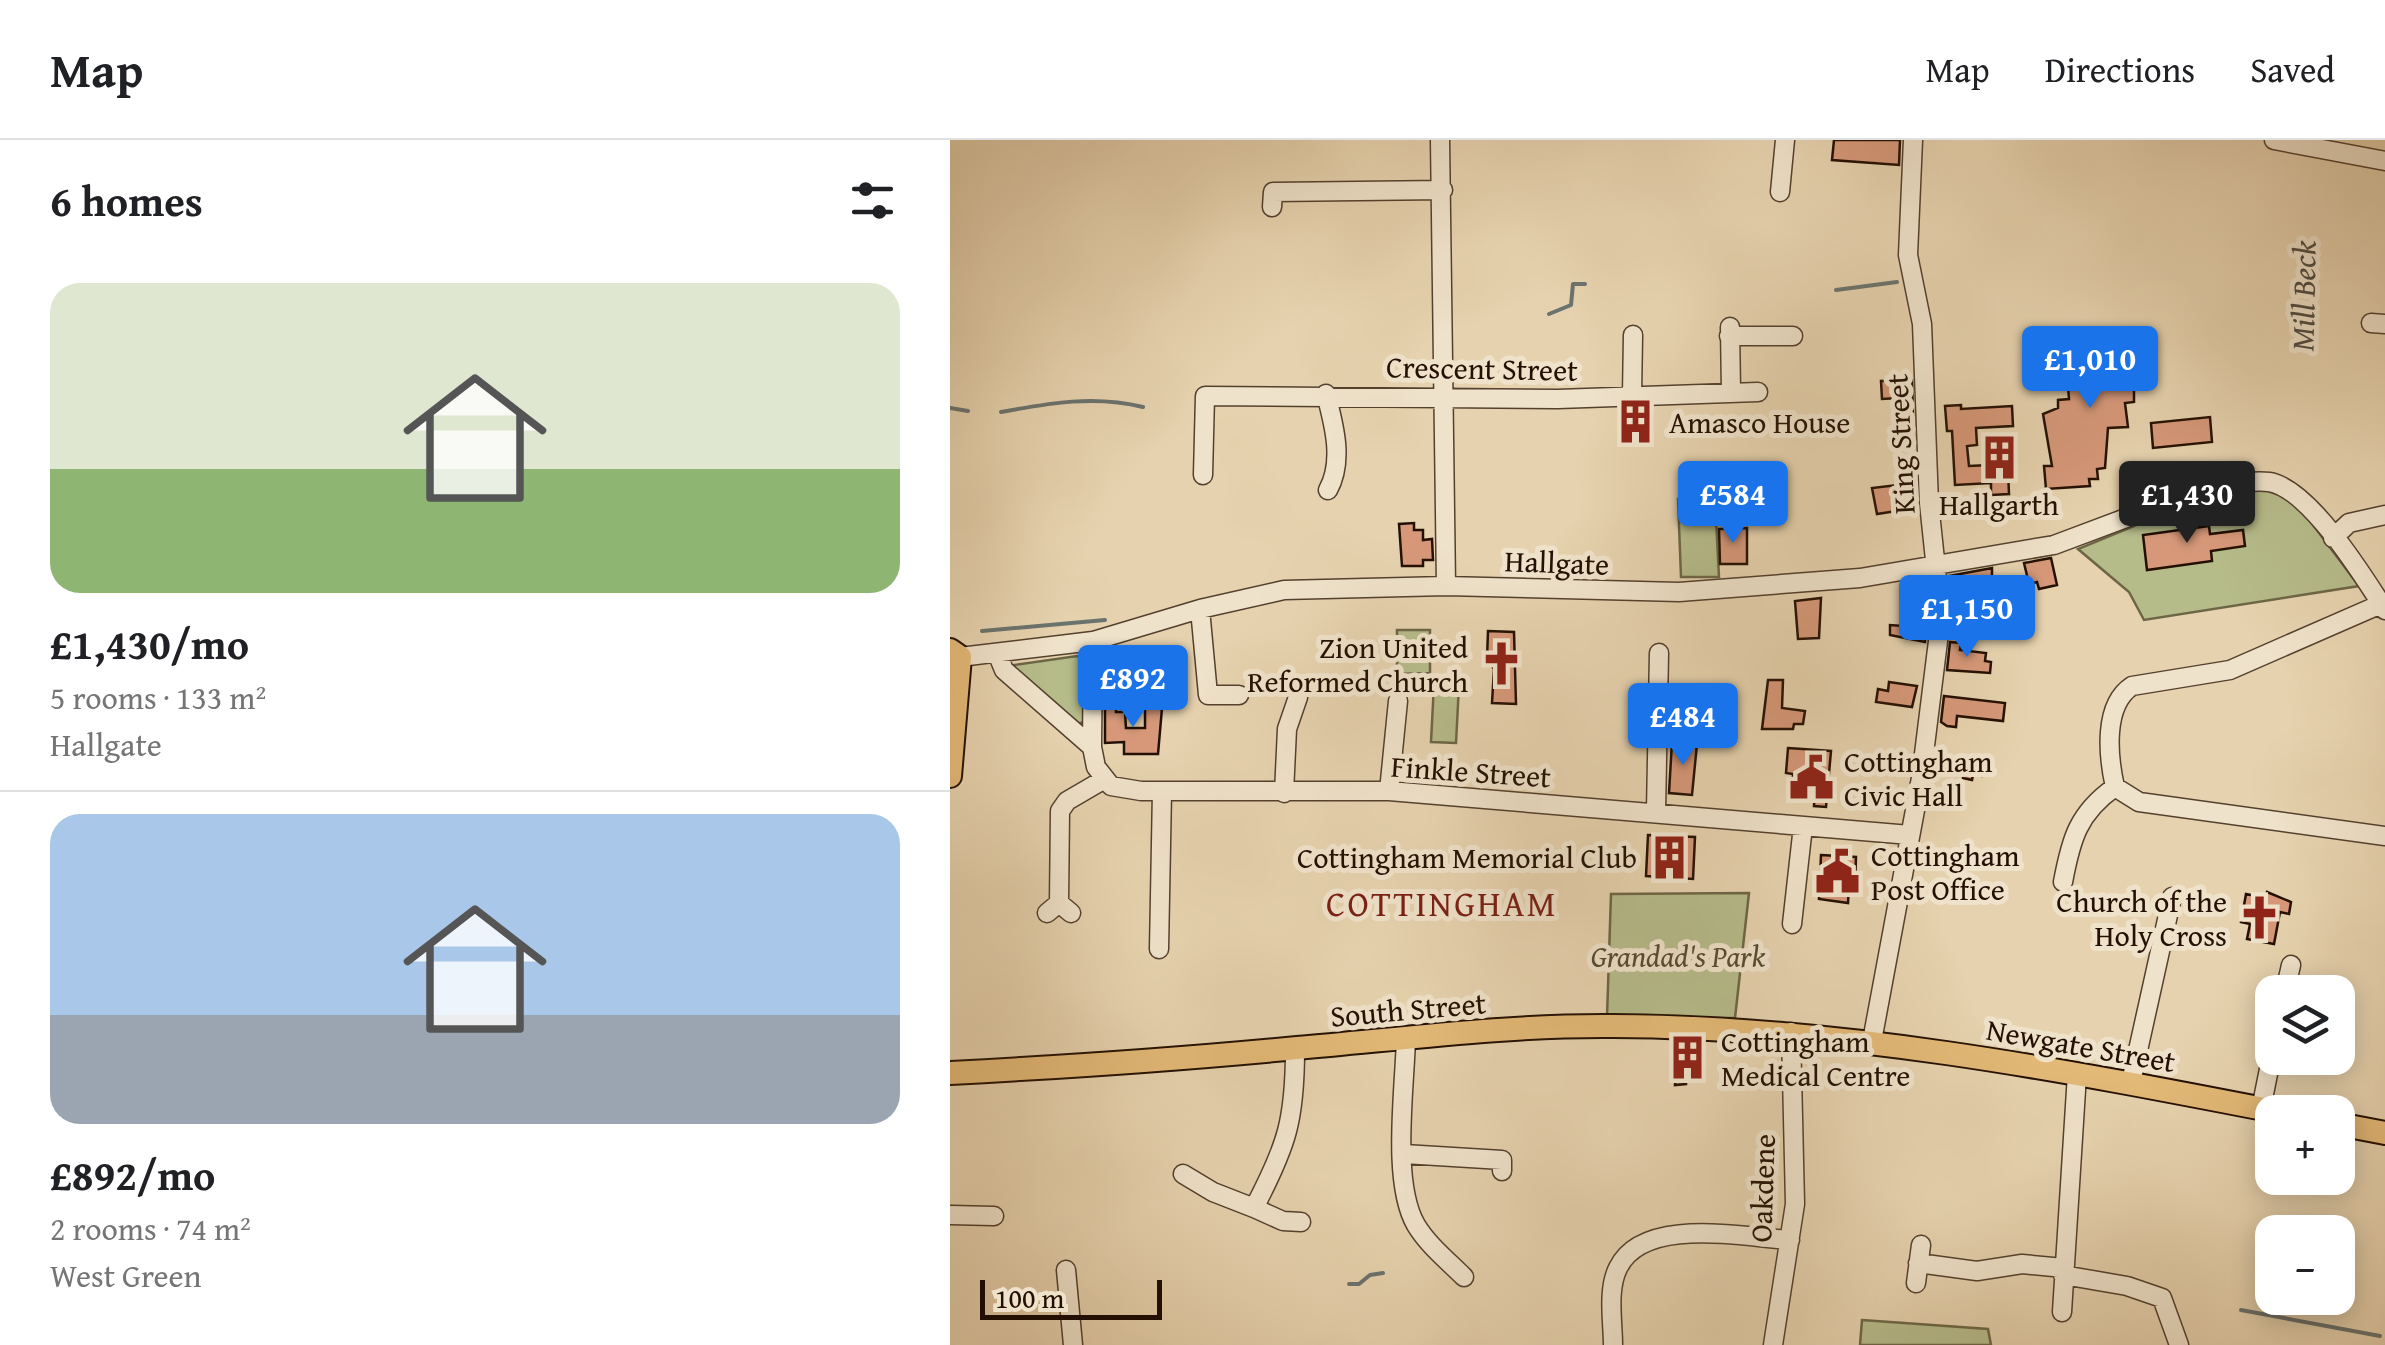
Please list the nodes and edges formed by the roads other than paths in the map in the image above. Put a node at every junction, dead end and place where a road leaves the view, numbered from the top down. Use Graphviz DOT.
graph roads {
  1 [pos="1440,140"];
  2 [pos="1785,140"];
  3 [pos="1912,140"];
  4 [pos="2274,140"];
  5 [pos="2385,161"];
  6 [pos="1443,190"];
  7 [pos="1780,192"];
  8 [pos="1272,207"];
  9 [pos="1633,335"];
  10 [pos="1793,336"];
  11 [pos="1731,392"];
  12 [pos="1758,392"];
  13 [pos="1326,394"];
  14 [pos="1632,394"];
  15 [pos="1445,397"];
  16 [pos="1203,475"];
  17 [pos="1328,490"];
  18 [pos="2385,515"];
  19 [pos="2333,538"];
  20 [pos="1935,565"];
  21 [pos="1446,586"];
  22 [pos="2383,607"];
  23 [pos="1200,609"];
  24 [pos="1093,642"];
  25 [pos="997,653"];
  26 [pos="1659,653"];
  27 [pos="955,654"];
  28 [pos="1239,695"];
  29 [pos="1658,696"];
  30 [pos="1298,697"];
  31 [pos="1702,699"];
  32 [pos="1398,701"];
  33 [pos="1092,747"];
  34 [pos="1099,774"];
  35 [pos="950,776"];
  36 [pos="2116,787"];
  37 [pos="1162,791"];
  38 [pos="1389,791"];
  39 [pos="1284,793"];
  40 [pos="1656,812"];
  41 [pos="1803,826"];
  42 [pos="1910,836"];
  43 [pos="2385,836"];
  44 [pos="2060,873"];
  45 [pos="2172,897"];
  46 [pos="1059,910"];
  47 [pos="1792,924"];
  48 [pos="1159,949"];
  49 [pos="2291,966"];
  50 [pos="2289,975"];
  51 [pos="1791,1032"];
  52 [pos="1406,1037"];
  53 [pos="1872,1041"];
  54 [pos="1295,1048"];
  55 [pos="950,1073"];
  56 [pos="2077,1074"];
  57 [pos="2131,1082"];
  58 [pos="2255,1108"];
  59 [pos="2355,1128"];
  60 [pos="2385,1134"];
  61 [pos="1404,1154"];
  62 [pos="1502,1171"];
  63 [pos="1191,1175"];
  64 [pos="1254,1208"];
  65 [pos="950,1215"];
  66 [pos="994,1216"];
  67 [pos="1288,1225"];
  68 [pos="1790,1240"];
  69 [pos="1460,1267"];
  70 [pos="2063,1271"];
  71 [pos="1070,1279"];
  72 [pos="1916,1284"];
  73 [pos="2062,1312"];
  74 [pos="1073,1345"];
  75 [pos="1613,1345"];
  76 [pos="1773,1345"];
  77 [pos="2179,1345"];
  1 -- 6 [label="street"];
  2 -- 7 [label="street"];
  3 -- 20 [label="street, King Street"];
  4 -- 5 [label="street"];
  6 -- 8 [label="street"];
  6 -- 15 [label="street"];
  9 -- 14 [label="street"];
  10 -- 11 [label="street"];
  11 -- 12 [label="street, Crescent Street"];
  11 -- 14 [label="street, Crescent Street"];
  13 -- 15 [label="street, Crescent Street"];
  13 -- 16 [label="street, Crescent Street"];
  13 -- 17 [label="street"];
  14 -- 15 [label="street, Crescent Street"];
  15 -- 21 [label="street"];
  18 -- 19 [label="street"];
  19 -- 20 [label="street, Hallgate"];
  19 -- 22 [label="street, Hallgate"];
  20 -- 21 [label="street, Hallgate"];
  20 -- 42 [label="street, King Street"];
  21 -- 23 [label="street, Hallgate"];
  22 -- 36 [label="street"];
  23 -- 24 [label="street, Hallgate"];
  23 -- 28 [label="street"];
  24 -- 25 [label="street, Hallgate"];
  24 -- 33 [label="street"];
  25 -- 27 [label="street, Hallgate"];
  25 -- 33 [label="street"];
  26 -- 29 [label="street"];
  27 -- 35 [label="main road"];
  29 -- 31 [label="street"];
  29 -- 40 [label="street"];
  30 -- 39 [label="street"];
  32 -- 38 [label="street"];
  33 -- 34 [label="street"];
  34 -- 37 [label="street, Finkle Street"];
  34 -- 46 [label="street"];
  36 -- 43 [label="street"];
  36 -- 44 [label="street"];
  37 -- 39 [label="street, Finkle Street"];
  37 -- 48 [label="street"];
  38 -- 39 [label="street, Finkle Street"];
  38 -- 40 [label="street, Finkle Street"];
  40 -- 41 [label="street, Finkle Street"];
  41 -- 42 [label="street, Finkle Street"];
  41 -- 47 [label="street"];
  42 -- 53 [label="street, King Street"];
  45 -- 57 [label="street"];
  49 -- 50 [label="street"];
  51 -- 52 [label="main road, South Street"];
  51 -- 53 [label="main road, South Street"];
  51 -- 68 [label="street, Oakdene"];
  52 -- 54 [label="main road, South Street"];
  52 -- 61 [label="street"];
  53 -- 56 [label="main road, Newgate Street"];
  54 -- 55 [label="main road, South Street"];
  54 -- 64 [label="street"];
  56 -- 57 [label="main road, Newgate Street"];
  56 -- 70 [label="street"];
  57 -- 58 [label="main road, Newgate Street"];
  59 -- 60 [label="main road"];
  61 -- 62 [label="street"];
  61 -- 69 [label="street"];
  63 -- 64 [label="street"];
  64 -- 67 [label="street"];
  65 -- 66 [label="street"];
  68 -- 75 [label="street"];
  68 -- 76 [label="street, Oakdene"];
  70 -- 72 [label="street"];
  70 -- 73 [label="street"];
  70 -- 77 [label="street"];
  71 -- 74 [label="street"];
}
